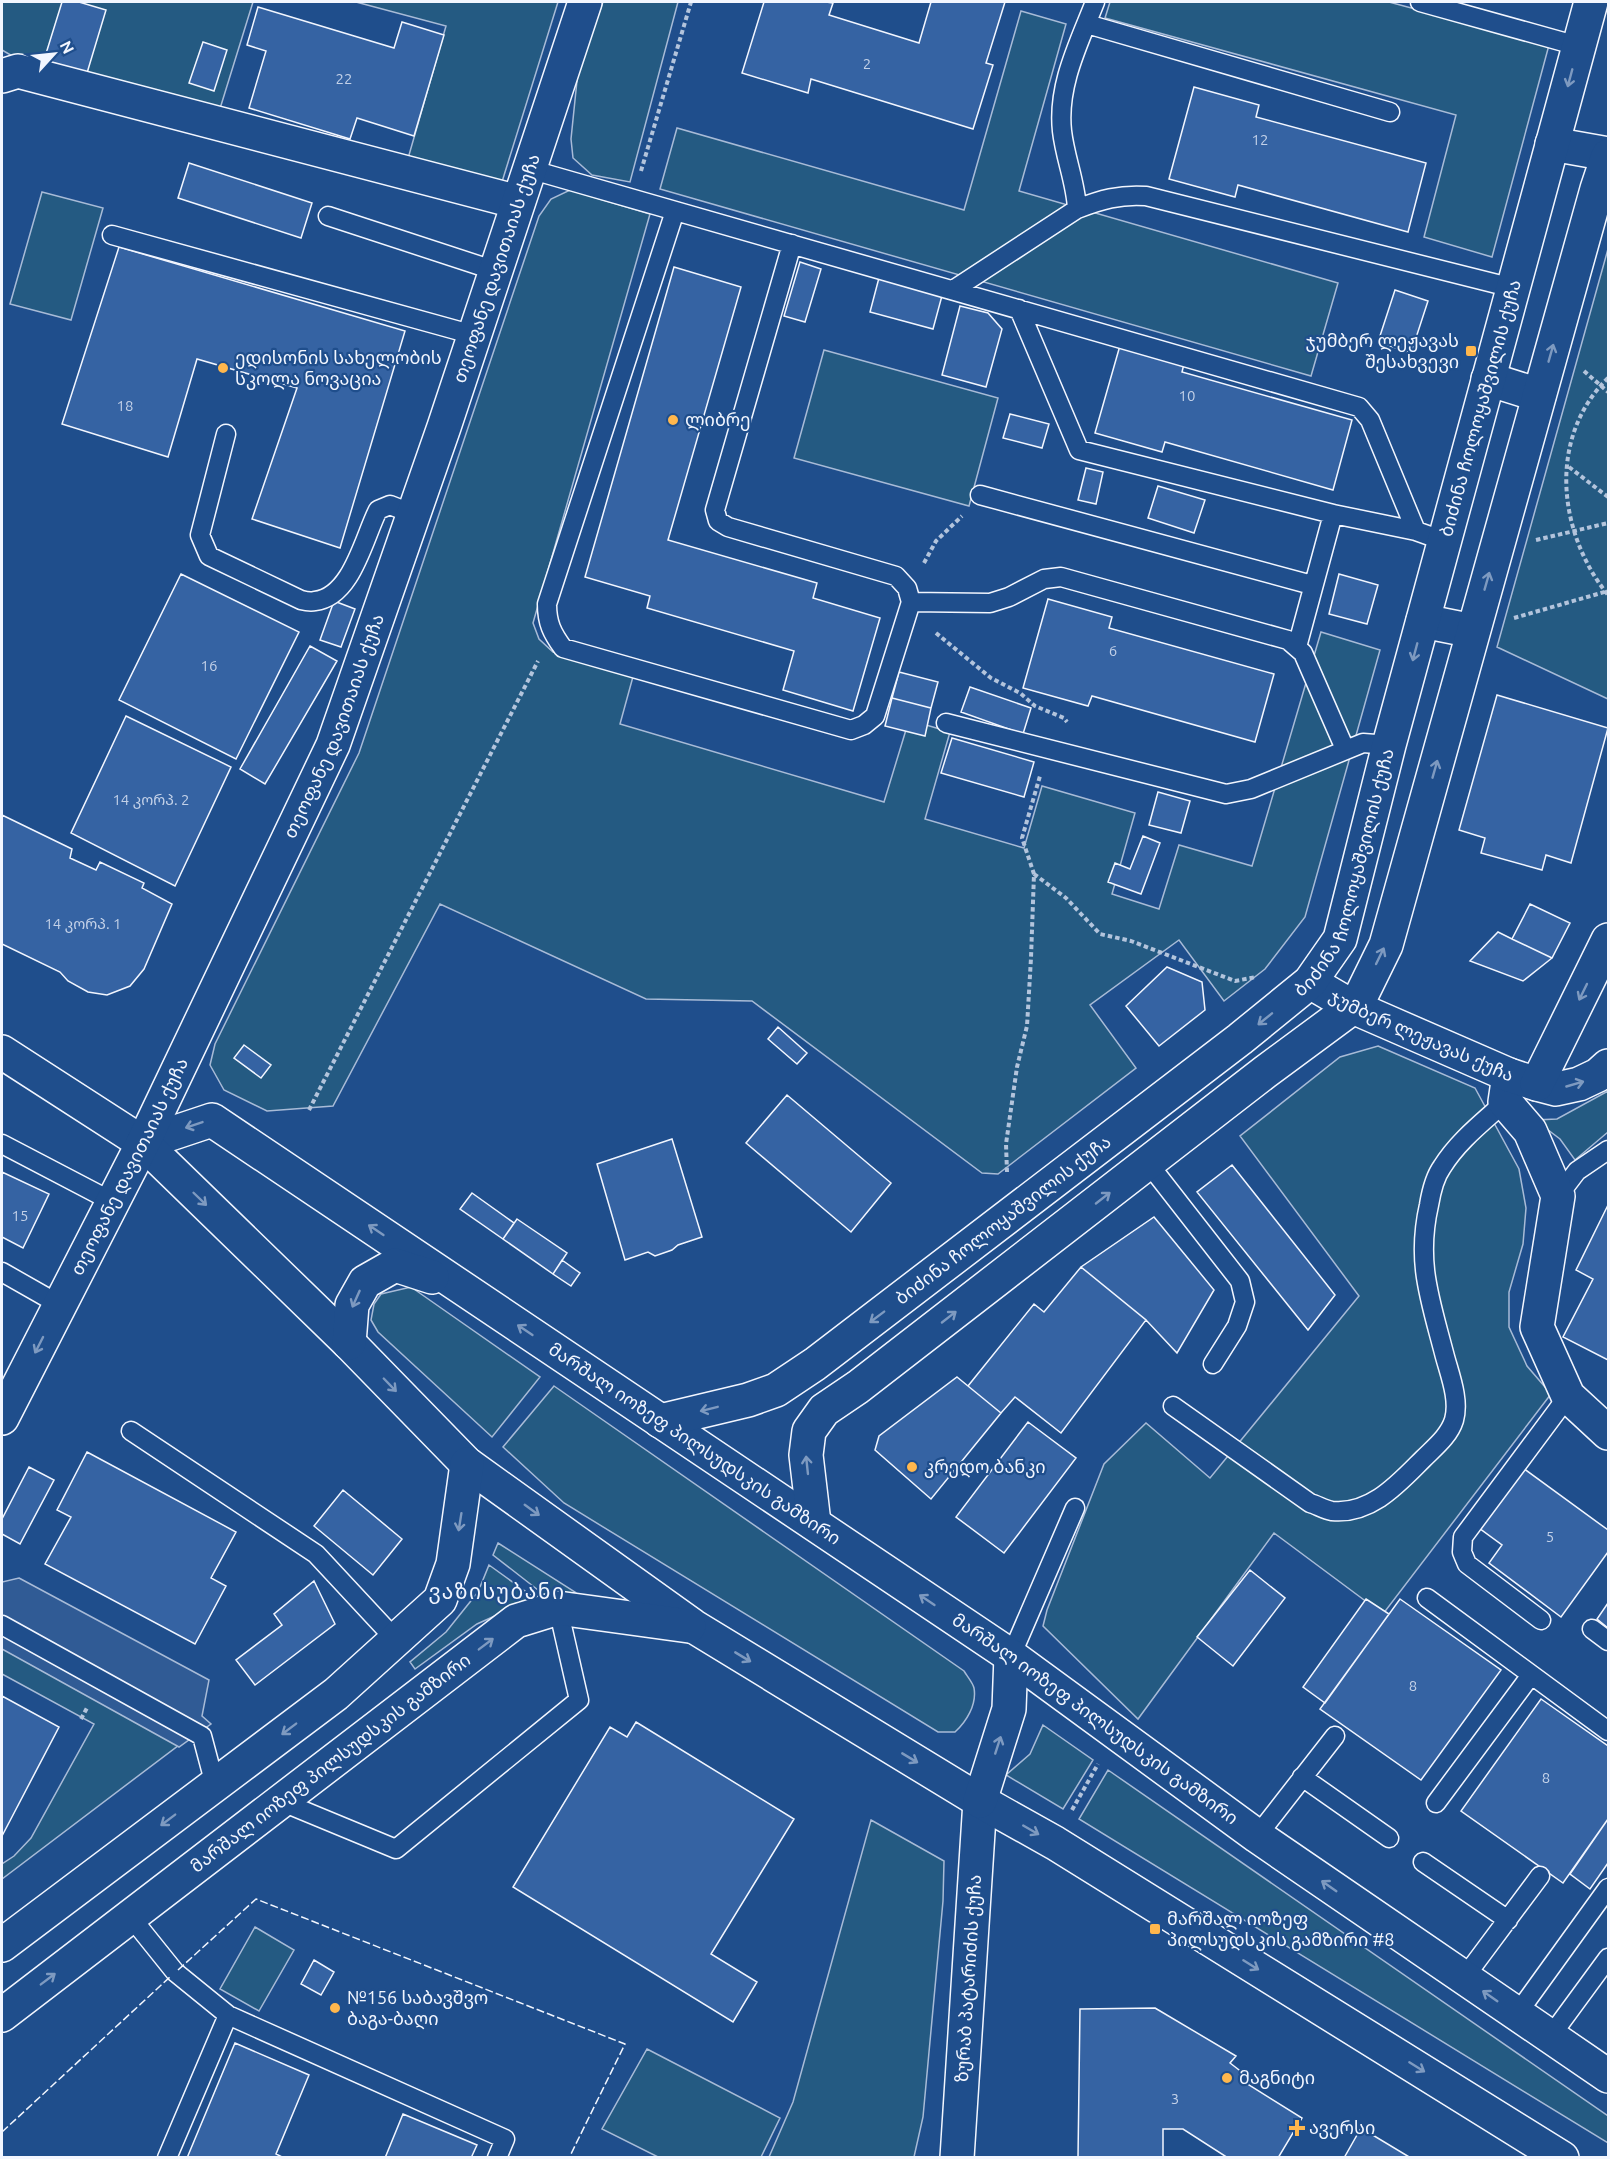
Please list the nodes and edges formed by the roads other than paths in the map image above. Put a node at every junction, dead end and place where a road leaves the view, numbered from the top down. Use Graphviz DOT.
graph roads {
  1 [pos="1095,2"];
  2 [pos="1420,2"];
  3 [pos="1591,2"];
  4 [pos="580,3"];
  5 [pos="1087,24"];
  6 [pos="1578,46"];
  7 [pos="2,76"];
  8 [pos="1390,112"];
  9 [pos="1552,144"];
  10 [pos="1608,155"];
  11 [pos="529,169"];
  12 [pos="519,202"];
  13 [pos="1077,209"];
  14 [pos="675,211"];
  15 [pos="328,216"];
  16 [pos="112,235"];
  17 [pos="792,244"];
  18 [pos="496,271"];
  19 [pos="1513,288"];
  20 [pos="953,290"];
  21 [pos="1019,309"];
  22 [pos="474,335"];
  23 [pos="1488,379"];
  24 [pos="1539,395"];
  25 [pos="226,434"];
  26 [pos="980,495"];
  27 [pos="414,514"];
  28 [pos="1333,514"];
  29 [pos="1430,536"];
  30 [pos="1312,585"];
  31 [pos="911,598"];
  32 [pos="1423,621"];
  33 [pos="1473,631"];
  34 [pos="1297,647"];
  35 [pos="946,723"];
  36 [pos="1389,745"];
  37 [pos="1345,749"];
  38 [pos="1608,939"];
  39 [pos="1310,982"];
  40 [pos="1353,1007"];
  41 [pos="2,1053"];
  42 [pos="1608,1066"];
  43 [pos="1517,1087"];
  44 [pos="143,1143"];
  45 [pos="2,1144"];
  46 [pos="1608,1150"];
  47 [pos="1148,1163"];
  48 [pos="1557,1196"];
  49 [pos="113,1202"];
  50 [pos="2,1272"];
  51 [pos="459,1286"];
  52 [pos="60,1305"];
  53 [pos="349,1343"];
  54 [pos="1213,1364"];
  55 [pos="1568,1396"];
  56 [pos="1173,1406"];
  57 [pos="2,1418"];
  58 [pos="660,1421"];
  59 [pos="131,1431"];
  60 [pos="1608,1433"];
  61 [pos="467,1464"];
  62 [pos="1076,1508"];
  63 [pos="814,1523"];
  64 [pos="1427,1598"];
  65 [pos="558,1608"];
  66 [pos="1541,1620"];
  67 [pos="2,1625"];
  68 [pos="693,1626"];
  69 [pos="1592,1629"];
  70 [pos="396,1640"];
  71 [pos="1608,1641"];
  72 [pos="1011,1656"];
  73 [pos="1531,1675"];
  74 [pos="1608,1731"];
  75 [pos="1335,1736"];
  76 [pos="1302,1777"];
  77 [pos="215,1785"];
  78 [pos="280,1801"];
  79 [pos="980,1801"];
  80 [pos="1436,1803"];
  81 [pos="1257,1836"];
  82 [pos="1389,1838"];
  83 [pos="1423,1862"];
  84 [pos="1540,1876"];
  85 [pos="1608,1888"];
  86 [pos="130,1916"];
  87 [pos="1508,1920"];
  88 [pos="2,1945"];
  89 [pos="1608,1958"];
  90 [pos="1464,1978"];
  91 [pos="1516,2014"];
  92 [pos="2,2015"];
  93 [pos="228,2015"];
  94 [pos="1550,2037"];
  95 [pos="1608,2076"];
  96 [pos="167,2157"];
  97 [pos="497,2157"];
  98 [pos="957,2157"];
  99 [pos="1562,2157"];
  1 -- 5 [label="lane"];
  2 -- 6 [label="lane"];
  3 -- 6 [label="main road, ბიძინა ჩოლოყაშვილის ქუჩა"];
  4 -- 11 [label="main road, თეოფანე დავითაიას ქუჩა"];
  5 -- 8 [label="lane"];
  5 -- 13 [label="lane"];
  6 -- 9 [label="main road, ბიძინა ჩოლოყაშვილის ქუჩა, one-way"];
  7 -- 12 [label="main road"];
  9 -- 10 [label="main road"];
  9 -- 19 [label="main road, ბიძინა ჩოლოყაშვილის ქუჩა"];
  24 -- 10 [label="main road, one-way"];
  11 -- 12 [label="main road, თეოფანე დავითაიას ქუჩა"];
  11 -- 14 [label="lane"];
  12 -- 18 [label="main road, თეოფანე დავითაიას ქუჩა"];
  13 -- 19 [label="lane"];
  13 -- 20 [label="lane"];
  14 -- 17 [label="lane"];
  14 -- 31 [label="lane"];
  15 -- 18 [label="lane"];
  16 -- 22 [label="lane"];
  17 -- 20 [label="lane"];
  17 -- 31 [label="lane"];
  18 -- 22 [label="main road, თეოფანე დავითაიას ქუჩა"];
  19 -- 23 [label="main road, ბიძინა ჩოლოყაშვილის ქუჩა"];
  20 -- 21 [label="lane"];
  21 -- 28 [label="lane"];
  21 -- 29 [label="lane"];
  22 -- 27 [label="main road, თეოფანე დავითაიას ქუჩა"];
  23 -- 24 [label="main road"];
  23 -- 29 [label="main road, ბიძინა ჩოლოყაშვილის ქუჩა"];
  33 -- 24 [label="main road, one-way"];
  25 -- 27 [label="lane"];
  26 -- 30 [label="lane"];
  27 -- 44 [label="main road, თეოფანე დავითაიას ქუჩა"];
  28 -- 29 [label="lane"];
  28 -- 30 [label="lane"];
  29 -- 32 [label="main road, ბიძინა ჩოლოყაშვილის ქუჩა"];
  30 -- 34 [label="lane"];
  31 -- 34 [label="lane"];
  32 -- 33 [label="main road"];
  32 -- 36 [label="main road, ბიძინა ჩოლოყაშვილის ქუჩა, one-way"];
  40 -- 33 [label="main road, one-way"];
  34 -- 37 [label="lane"];
  35 -- 37 [label="lane"];
  36 -- 37 [label="lane"];
  36 -- 39 [label="main road, ბიძინა ჩოლოყაშვილის ქუჩა"];
  38 -- 43 [label="main road, ჯუმბერ ლეჟავას ქუჩა, one-way"];
  39 -- 40 [label="main road, ჯუმბერ ლეჟავას ქუჩა"];
  39 -- 58 [label="main road, ბიძინა ჩოლოყაშვილის ქუჩა, one-way"];
  40 -- 43 [label="main road, ჯუმბერ ლეჟავას ქუჩა"];
  40 -- 47 [label="main road"];
  41 -- 44 [label="main road"];
  43 -- 42 [label="main road, ჯუმბერ ლეჟავას ქუჩა, one-way"];
  43 -- 48 [label="main road"];
  43 -- 56 [label="lane"];
  44 -- 49 [label="main road, თეოფანე დავითაიას ქუჩა"];
  51 -- 44 [label="main road, მარშალ იოზეფ პილსუდსკის გამზირი, one-way"];
  44 -- 53 [label="main road, მარშალ იოზეფ პილსუდსკის გამზირი, one-way"];
  45 -- 49 [label="lane"];
  46 -- 48 [label="lane"];
  47 -- 54 [label="lane"];
  63 -- 47 [label="main road, one-way"];
  48 -- 55 [label="main road"];
  49 -- 52 [label="main road, თეოფანე დავითაიას ქუჩა"];
  50 -- 52 [label="lane"];
  51 -- 53 [label="main road, one-way"];
  58 -- 51 [label="main road, მარშალ იოზეფ პილსუდსკის გამზირი, one-way"];
  52 -- 57 [label="main road, თეოფანე დავითაიას ქუჩა, one-way"];
  53 -- 61 [label="main road, მარშალ იოზეფ პილსუდსკის გამზირი, one-way"];
  55 -- 60 [label="main road"];
  55 -- 66 [label="lane"];
  58 -- 63 [label="main road, მარშალ იოზეფ პილსუდსკის გამზირი"];
  59 -- 70 [label="lane"];
  61 -- 68 [label="main road, მარშალ იოზეფ პილსუდსკის გამზირი, one-way"];
  61 -- 70 [label="main road, one-way"];
  62 -- 72 [label="lane"];
  72 -- 63 [label="main road, მარშალ იოზეფ პილსუდსკის გამზირი, one-way"];
  64 -- 73 [label="lane"];
  65 -- 68 [label="main road, მარშალ იოზეფ პილსუდსკის გამზირი"];
  78 -- 65 [label="main road, მარშალ იოზეფ პილსუდსკის გამზირი, one-way"];
  65 -- 78 [label="lane"];
  67 -- 77 [label="lane"];
  68 -- 79 [label="main road, მარშალ იოზეფ პილსუდსკის გამზირი, one-way"];
  69 -- 71 [label="lane"];
  70 -- 77 [label="main road, one-way"];
  79 -- 72 [label="main road, ზურაბ პატარიძის ქუჩა, one-way"];
  72 -- 81 [label="main road, მარშალ იოზეფ პილსუდსკის გამზირი"];
  73 -- 74 [label="lane"];
  73 -- 80 [label="lane"];
  75 -- 76 [label="lane"];
  76 -- 81 [label="lane"];
  76 -- 82 [label="lane"];
  77 -- 88 [label="main road, one-way"];
  78 -- 86 [label="main road, მარშალ იოზეფ პილსუდსკის გამზირი"];
  79 -- 98 [label="main road, ზურაბ პატარიძის ქუჩა"];
  79 -- 99 [label="main road, მარშალ იოზეფ პილსუდსკის გამზირი, one-way"];
  90 -- 81 [label="main road, მარშალ იოზეფ პილსუდსკის გამზირი, one-way"];
  83 -- 87 [label="lane"];
  84 -- 87 [label="lane"];
  85 -- 91 [label="lane"];
  92 -- 86 [label="main road, მარშალ იოზეფ პილსუდსკის გამზირი, one-way"];
  86 -- 93 [label="lane"];
  87 -- 90 [label="lane"];
  89 -- 94 [label="lane"];
  91 -- 90 [label="main road, მარშალ იოზეფ პილსუდსკის გამზირი, one-way"];
  91 -- 94 [label="main road, მარშალ იოზეფ პილსუდსკის გამზირი"];
  93 -- 96 [label="lane"];
  93 -- 97 [label="lane"];
  94 -- 95 [label="main road, მარშალ იოზეფ პილსუდსკის გამზირი"];
}
